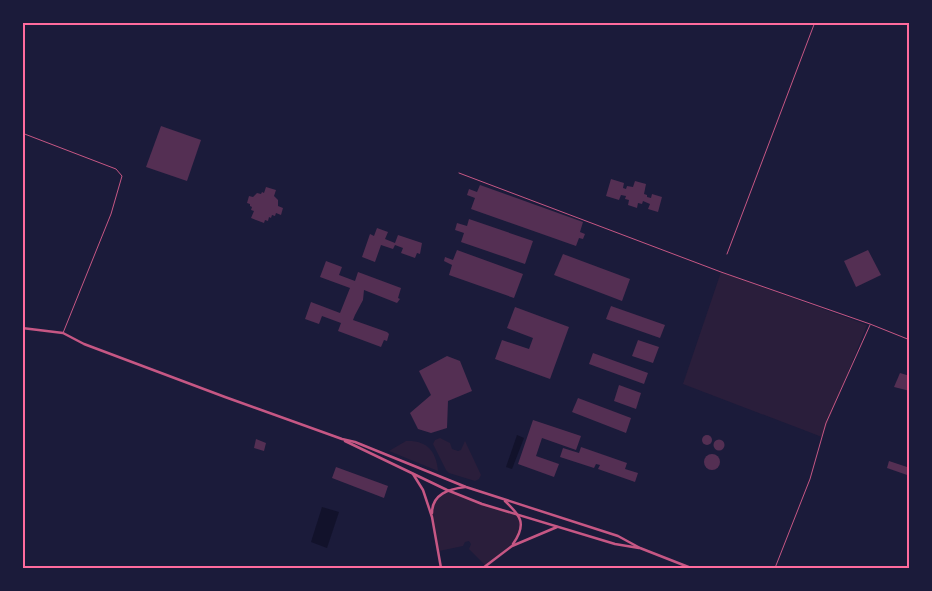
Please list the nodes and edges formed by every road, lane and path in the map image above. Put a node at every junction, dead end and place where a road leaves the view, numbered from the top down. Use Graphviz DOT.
graph roads {
  1 [pos="814,22"];
  2 [pos="22,133"];
  3 [pos="459,173"];
  4 [pos="727,254"];
  5 [pos="870,324"];
  6 [pos="22,328"];
  7 [pos="63,333"];
  8 [pos="910,340"];
  9 [pos="342,439"];
  10 [pos="412,473"];
  11 [pos="466,486"];
  12 [pos="447,490"];
  13 [pos="504,500"];
  14 [pos="432,516"];
  15 [pos="519,516"];
  16 [pos="560,526"];
  17 [pos="512,546"];
  18 [pos="640,548"];
  19 [pos="442,567"];
  20 [pos="483,568"];
  21 [pos="691,568"];
  22 [pos="775,568"];
  1 -- 4 [label="lane"];
  2 -- 7 [label="lane"];
  3 -- 5 [label="lane"];
  5 -- 8 [label="lane"];
  5 -- 22 [label="lane"];
  6 -- 7 [label="street"];
  7 -- 9 [label="street"];
  9 -- 10 [label="street"];
  9 -- 11 [label="street"];
  10 -- 12 [label="street"];
  10 -- 14 [label="street"];
  11 -- 12 [label="street"];
  11 -- 13 [label="street"];
  12 -- 14 [label="street"];
  12 -- 15 [label="street"];
  13 -- 15 [label="street"];
  13 -- 18 [label="street"];
  14 -- 19 [label="street"];
  15 -- 16 [label="street"];
  15 -- 17 [label="street"];
  16 -- 17 [label="street"];
  16 -- 18 [label="street"];
  17 -- 20 [label="street"];
  18 -- 21 [label="street"];
}
